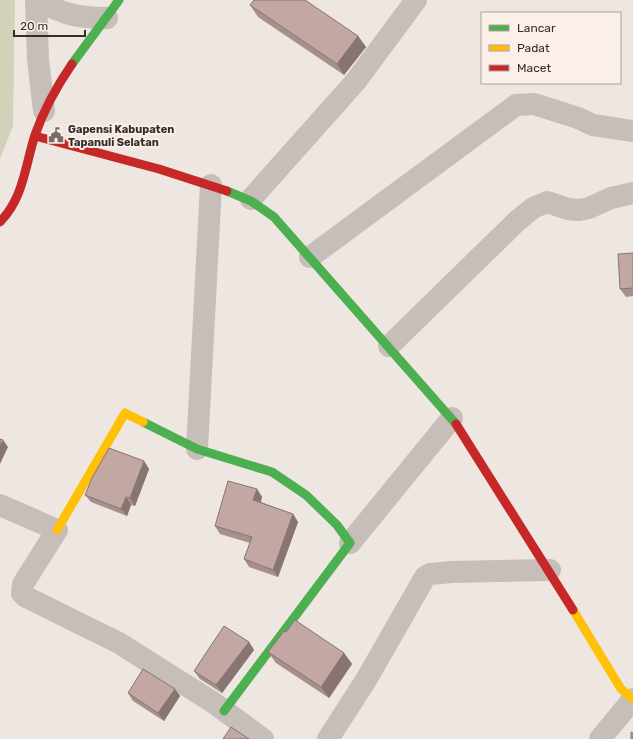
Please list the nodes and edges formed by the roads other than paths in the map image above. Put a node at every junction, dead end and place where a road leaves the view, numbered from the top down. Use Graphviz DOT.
graph roads {
  1 [pos="36,0"];
  2 [pos="119,0"];
  3 [pos="416,0"];
  4 [pos="107,18"];
  5 [pos="44,110"];
  6 [pos="633,132"];
  7 [pos="35,136"];
  8 [pos="211,185"];
  9 [pos="633,193"];
  10 [pos="251,199"];
  11 [pos="0,222"];
  12 [pos="310,257"];
  13 [pos="389,346"];
  14 [pos="452,418"];
  15 [pos="197,448"];
  16 [pos="0,505"];
  17 [pos="57,530"];
  18 [pos="350,543"];
  19 [pos="550,570"];
  20 [pos="633,699"];
  21 [pos="224,711"];
  22 [pos="263,739"];
  23 [pos="328,739"];
  24 [pos="600,739"];
  1 -- 4 [label="street"];
  1 -- 5 [label="street"];
  2 -- 4 [label="street"];
  3 -- 10 [label="street"];
  4 -- 5 [label="street"];
  5 -- 7 [label="street"];
  6 -- 12 [label="street"];
  7 -- 8 [label="street"];
  7 -- 11 [label="street"];
  8 -- 10 [label="street"];
  8 -- 15 [label="street"];
  9 -- 13 [label="street"];
  10 -- 12 [label="street"];
  12 -- 13 [label="street"];
  13 -- 14 [label="street"];
  14 -- 18 [label="street"];
  14 -- 19 [label="street"];
  15 -- 17 [label="street"];
  15 -- 18 [label="street"];
  16 -- 17 [label="street"];
  17 -- 21 [label="street"];
  18 -- 21 [label="street"];
  19 -- 20 [label="street"];
  19 -- 23 [label="street"];
  20 -- 24 [label="street"];
  21 -- 22 [label="street"];
}
